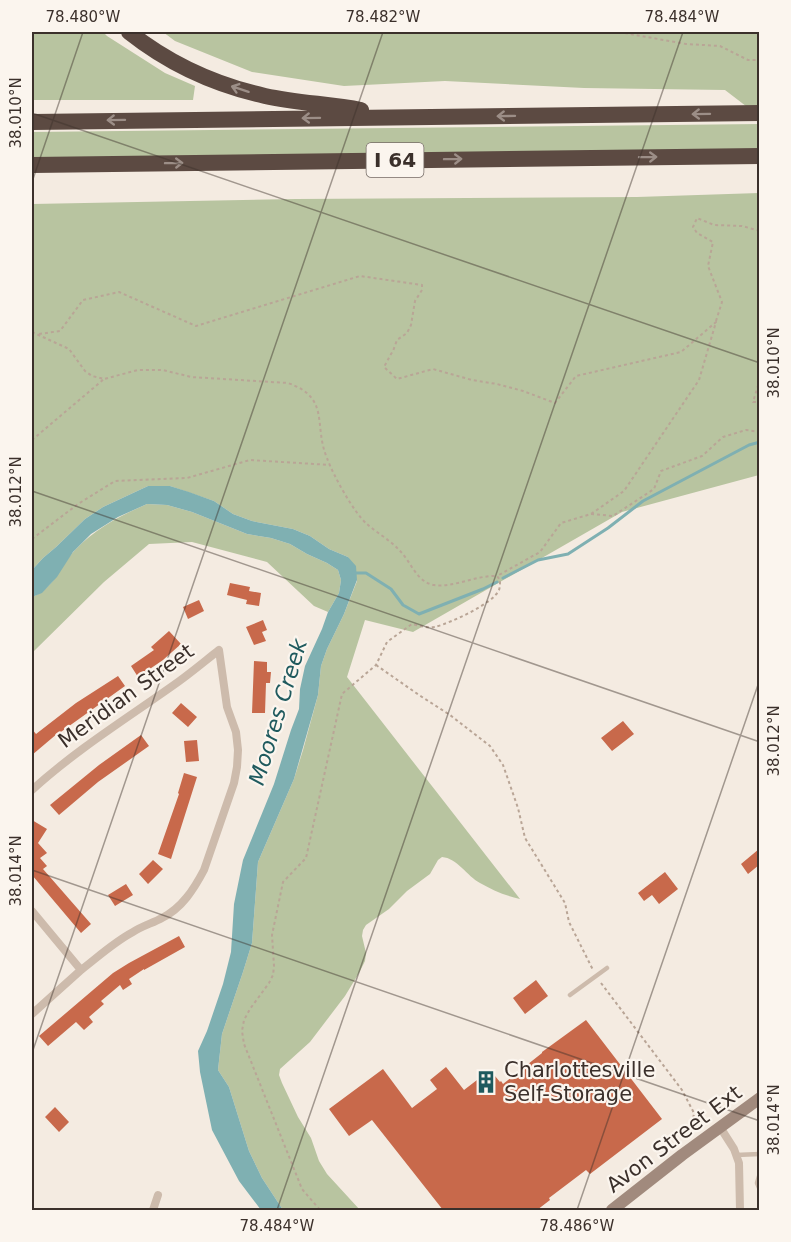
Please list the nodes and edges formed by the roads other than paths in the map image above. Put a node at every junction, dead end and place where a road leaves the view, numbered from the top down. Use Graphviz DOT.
graph roads {
  1 [pos="129,32"];
  2 [pos="759,113"];
  3 [pos="401,117"];
  4 [pos="32,122"];
  5 [pos="759,156"];
  6 [pos="150,163"];
  7 [pos="32,165"];
  8 [pos="32,174"];
  9 [pos="32,790"];
  10 [pos="32,911"];
  11 [pos="608,968"];
  12 [pos="81,970"];
  13 [pos="570,995"];
  14 [pos="32,1014"];
  15 [pos="759,1098"];
  16 [pos="720,1127"];
  17 [pos="759,1154"];
  18 [pos="736,1155"];
  19 [pos="759,1173"];
  20 [pos="759,1190"];
  21 [pos="158,1195"];
  22 [pos="153,1210"];
  23 [pos="612,1210"];
  24 [pos="740,1210"];
  3 -- 1 [label="highway, one-way"];
  2 -- 3 [label="highway, I 64, one-way"];
  3 -- 4 [label="highway, I 64, one-way"];
  6 -- 5 [label="highway, I 64, one-way"];
  6 -- 7 [label="highway, I 64"];
  6 -- 8 [label="highway"];
  9 -- 12 [label="street, Meridian Street"];
  10 -- 12 [label="street"];
  11 -- 13 [label="lane"];
  12 -- 14 [label="street, Meridian Street"];
  15 -- 16 [label="main road, Avon Street Ext"];
  16 -- 18 [label="street"];
  16 -- 23 [label="main road, Avon Street Ext"];
  17 -- 18 [label="lane"];
  18 -- 24 [label="street"];
  19 -- 20 [label="lane"];
  21 -- 22 [label="street"];
}
